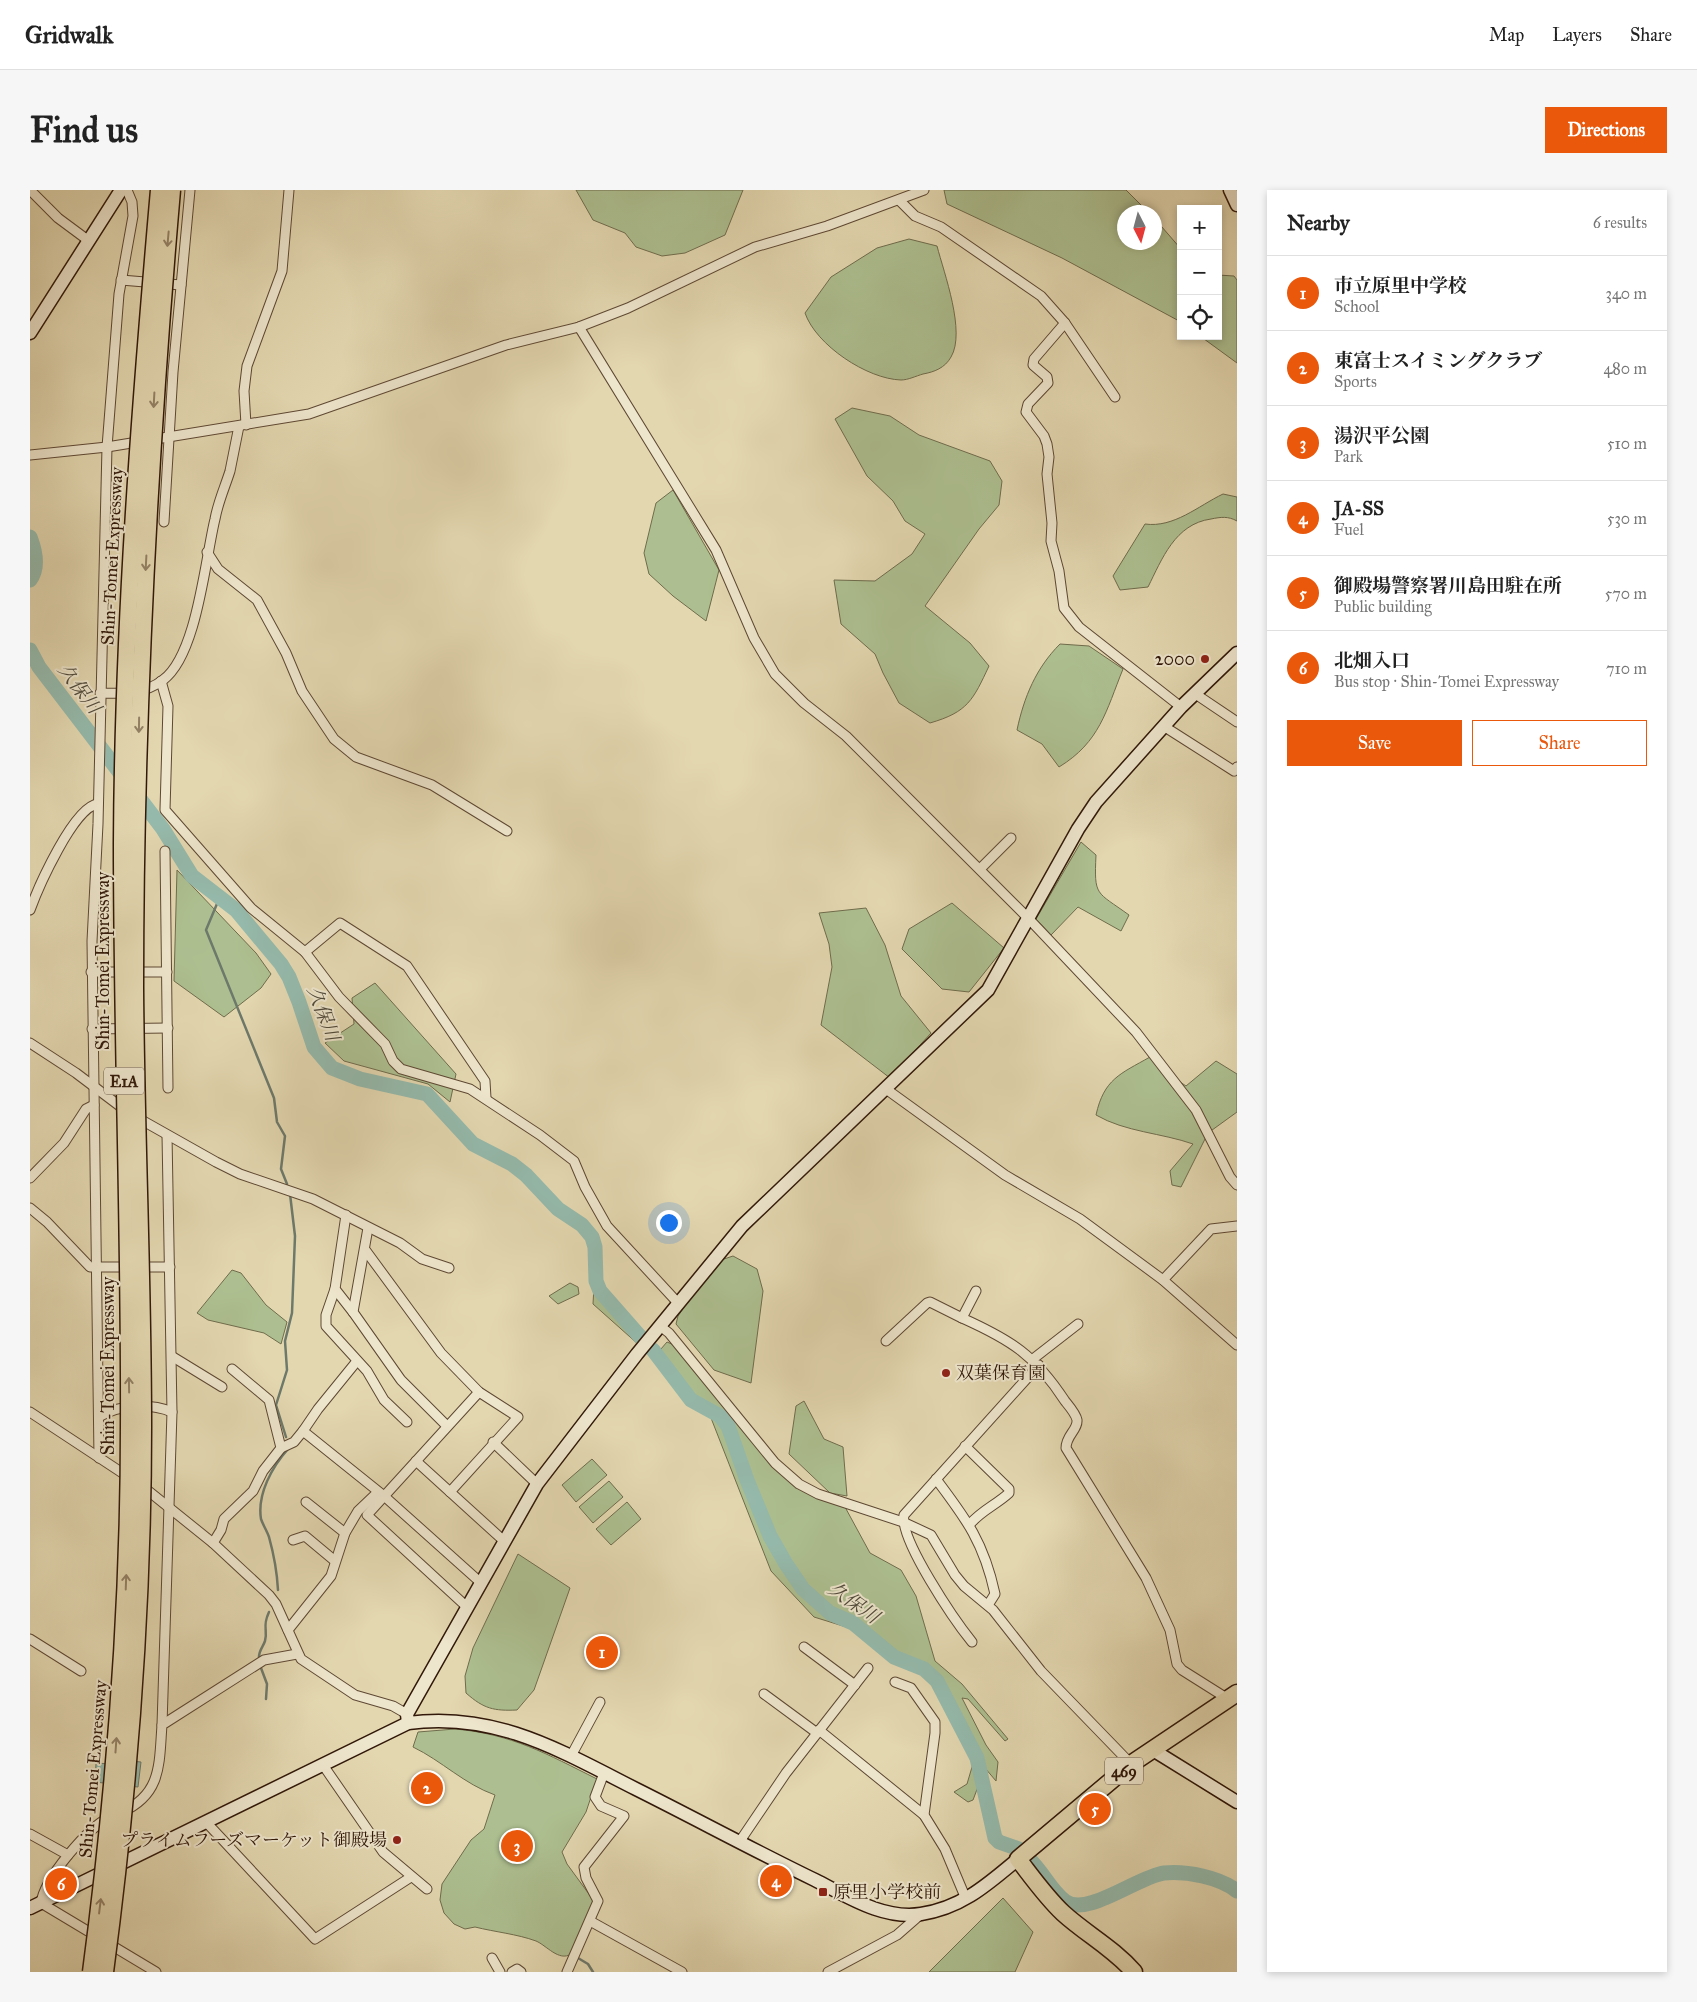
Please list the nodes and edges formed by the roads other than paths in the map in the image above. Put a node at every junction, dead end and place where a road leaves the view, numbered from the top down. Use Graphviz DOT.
graph roads {
  1 [pos="30,190"];
  2 [pos="121,190"];
  3 [pos="127,190"];
  4 [pos="159,190"];
  5 [pos="172,190"];
  6 [pos="190,190"];
  7 [pos="289,190"];
  8 [pos="924,190"];
  9 [pos="1230,190"];
  10 [pos="899,200"];
  11 [pos="1237,205"];
  12 [pos="89,241"];
  13 [pos="121,280"];
  14 [pos="181,285"];
  15 [pos="1065,323"];
  16 [pos="32,326"];
  17 [pos="579,327"];
  18 [pos="1115,397"];
  19 [pos="243,426"];
  20 [pos="168,437"];
  21 [pos="107,447"];
  22 [pos="30,455"];
  23 [pos="164,522"];
  24 [pos="207,552"];
  25 [pos="1237,653"];
  26 [pos="161,681"];
  27 [pos="100,693"];
  28 [pos="1194,693"];
  29 [pos="1181,707"];
  30 [pos="1237,722"];
  31 [pos="1165,727"];
  32 [pos="1237,767"];
  33 [pos="98,804"];
  34 [pos="507,831"];
  35 [pos="1011,838"];
  36 [pos="165,851"];
  37 [pos="980,869"];
  38 [pos="30,910"];
  39 [pos="1028,918"];
  40 [pos="305,952"];
  41 [pos="92,972"];
  42 [pos="167,972"];
  43 [pos="168,1028"];
  44 [pos="92,1029"];
  45 [pos="30,1042"];
  46 [pos="93,1086"];
  47 [pos="168,1088"];
  48 [pos="886,1089"];
  49 [pos="486,1098"];
  50 [pos="94,1105"];
  51 [pos="168,1135"];
  52 [pos="30,1178"];
  53 [pos="1237,1186"];
  54 [pos="30,1208"];
  55 [pos="346,1215"];
  56 [pos="1237,1226"];
  57 [pos="368,1228"];
  58 [pos="366,1250"];
  59 [pos="170,1267"];
  60 [pos="97,1268"];
  61 [pos="449,1268"];
  62 [pos="1163,1280"];
  63 [pos="335,1289"];
  64 [pos="976,1291"];
  65 [pos="678,1302"];
  66 [pos="353,1312"];
  67 [pos="962,1318"];
  68 [pos="1078,1324"];
  69 [pos="660,1326"];
  70 [pos="886,1341"];
  71 [pos="1237,1345"];
  72 [pos="172,1357"];
  73 [pos="357,1361"];
  74 [pos="1036,1362"];
  75 [pos="232,1369"];
  76 [pos="222,1387"];
  77 [pos="479,1392"];
  78 [pos="30,1412"];
  79 [pos="172,1412"];
  80 [pos="99,1417"];
  81 [pos="407,1422"];
  82 [pos="447,1426"];
  83 [pos="303,1430"];
  84 [pos="493,1442"];
  85 [pos="965,1446"];
  86 [pos="281,1448"];
  87 [pos="99,1458"];
  88 [pos="416,1461"];
  89 [pos="936,1479"];
  90 [pos="536,1484"];
  91 [pos="450,1492"];
  92 [pos="381,1494"];
  93 [pos="306,1502"];
  94 [pos="169,1508"];
  95 [pos="902,1522"];
  96 [pos="970,1524"];
  97 [pos="345,1533"];
  98 [pos="293,1540"];
  99 [pos="504,1541"];
  100 [pos="213,1543"];
  101 [pos="335,1561"];
  102 [pos="480,1582"];
  103 [pos="988,1605"];
  104 [pos="467,1607"];
  105 [pos="288,1630"];
  106 [pos="30,1638"];
  107 [pos="972,1642"];
  108 [pos="804,1647"];
  109 [pos="297,1654"];
  110 [pos="868,1668"];
  111 [pos="81,1671"];
  112 [pos="896,1682"];
  113 [pos="855,1685"];
  114 [pos="764,1694"];
  115 [pos="1232,1696"];
  116 [pos="600,1702"];
  117 [pos="407,1718"];
  118 [pos="162,1725"];
  119 [pos="818,1732"];
  120 [pos="1153,1750"];
  121 [pos="571,1756"];
  122 [pos="1131,1764"];
  123 [pos="323,1765"];
  124 [pos="604,1773"];
  125 [pos="1237,1802"];
  126 [pos="924,1815"];
  127 [pos="206,1822"];
  128 [pos="30,1834"];
  129 [pos="740,1841"];
  130 [pos="68,1855"];
  131 [pos="1018,1859"];
  132 [pos="411,1877"];
  133 [pos="427,1889"];
  134 [pos="966,1900"];
  135 [pos="36,1905"];
  136 [pos="921,1914"];
  137 [pos="590,1921"];
  138 [pos="492,1958"];
  139 [pos="91,1972"];
  140 [pos="105,1972"];
  141 [pos="156,1972"];
  142 [pos="500,1972"];
  143 [pos="512,1972"];
  144 [pos="521,1972"];
  145 [pos="568,1972"];
  146 [pos="682,1972"];
  147 [pos="828,1972"];
  148 [pos="1134,1972"];
  1 -- 12 [label="street"];
  2 -- 12 [label="street"];
  3 -- 13 [label="street"];
  139 -- 4 [label="highway, Shin-Tomei Expressway / E1A, one-way, bridge"];
  5 -- 140 [label="highway, Shin-Tomei Expressway / E1A, one-way, bridge"];
  6 -- 14 [label="street"];
  7 -- 19 [label="street"];
  8 -- 10 [label="street"];
  9 -- 11 [label="street"];
  10 -- 15 [label="street"];
  10 -- 17 [label="street"];
  12 -- 16 [label="street"];
  13 -- 14 [label="street"];
  13 -- 21 [label="street"];
  14 -- 20 [label="street"];
  15 -- 18 [label="street"];
  15 -- 29 [label="street"];
  17 -- 19 [label="street"];
  17 -- 37 [label="street"];
  19 -- 20 [label="street"];
  19 -- 24 [label="street"];
  20 -- 21 [label="street"];
  20 -- 23 [label="street"];
  21 -- 22 [label="street"];
  21 -- 27 [label="street"];
  24 -- 26 [label="street"];
  24 -- 34 [label="street"];
  25 -- 28 [label="street"];
  26 -- 27 [label="street"];
  26 -- 40 [label="street"];
  27 -- 33 [label="street"];
  28 -- 29 [label="street"];
  28 -- 30 [label="street"];
  29 -- 31 [label="street"];
  31 -- 32 [label="street"];
  31 -- 39 [label="street"];
  33 -- 38 [label="street"];
  33 -- 41 [label="street"];
  35 -- 37 [label="street"];
  36 -- 42 [label="street"];
  37 -- 39 [label="street"];
  39 -- 48 [label="street"];
  39 -- 53 [label="street"];
  40 -- 49 [label="street"];
  40 -- 49 [label="street"];
  41 -- 42 [label="street"];
  41 -- 44 [label="street"];
  42 -- 43 [label="street"];
  43 -- 44 [label="street"];
  43 -- 47 [label="street"];
  44 -- 46 [label="street"];
  45 -- 46 [label="street"];
  46 -- 50 [label="street"];
  46 -- 51 [label="street"];
  48 -- 62 [label="street"];
  48 -- 65 [label="street"];
  49 -- 65 [label="street"];
  50 -- 52 [label="street"];
  50 -- 60 [label="street"];
  51 -- 55 [label="street"];
  51 -- 59 [label="street"];
  54 -- 60 [label="street"];
  55 -- 57 [label="street"];
  55 -- 63 [label="street"];
  56 -- 62 [label="street"];
  57 -- 58 [label="street"];
  57 -- 61 [label="street"];
  58 -- 66 [label="street"];
  58 -- 77 [label="street"];
  59 -- 60 [label="street"];
  59 -- 72 [label="street"];
  60 -- 80 [label="street"];
  62 -- 71 [label="street"];
  63 -- 66 [label="street"];
  63 -- 73 [label="street"];
  64 -- 67 [label="street"];
  65 -- 69 [label="street"];
  66 -- 82 [label="street"];
  67 -- 70 [label="street"];
  67 -- 74 [label="street"];
  68 -- 74 [label="street"];
  69 -- 90 [label="street"];
  69 -- 95 [label="street"];
  72 -- 76 [label="street"];
  72 -- 79 [label="street"];
  73 -- 81 [label="street"];
  73 -- 83 [label="street"];
  74 -- 85 [label="street"];
  74 -- 115 [label="street"];
  75 -- 86 [label="street"];
  77 -- 82 [label="street"];
  77 -- 84 [label="street"];
  78 -- 87 [label="street"];
  79 -- 80 [label="street"];
  79 -- 94 [label="street"];
  80 -- 87 [label="street"];
  82 -- 88 [label="street"];
  83 -- 86 [label="street"];
  83 -- 92 [label="street"];
  84 -- 90 [label="street"];
  84 -- 91 [label="street"];
  85 -- 89 [label="street"];
  85 -- 96 [label="street"];
  86 -- 100 [label="street"];
  87 -- 94 [label="street"];
  88 -- 91 [label="street"];
  88 -- 92 [label="street"];
  89 -- 95 [label="street"];
  89 -- 96 [label="street"];
  90 -- 99 [label="street"];
  91 -- 99 [label="street"];
  92 -- 97 [label="street"];
  92 -- 102 [label="street"];
  92 -- 104 [label="street"];
  93 -- 97 [label="street"];
  94 -- 100 [label="street"];
  94 -- 118 [label="street"];
  95 -- 103 [label="street"];
  95 -- 107 [label="street"];
  96 -- 103 [label="street"];
  97 -- 101 [label="street"];
  98 -- 101 [label="street"];
  99 -- 102 [label="street"];
  100 -- 105 [label="street"];
  101 -- 105 [label="street"];
  102 -- 104 [label="street"];
  103 -- 122 [label="street"];
  104 -- 117 [label="street"];
  105 -- 109 [label="street"];
  106 -- 111 [label="street"];
  108 -- 113 [label="street"];
  109 -- 117 [label="street"];
  109 -- 118 [label="street"];
  110 -- 113 [label="street"];
  112 -- 126 [label="street"];
  113 -- 119 [label="street"];
  114 -- 119 [label="street"];
  115 -- 120 [label="highway, 469"];
  116 -- 121 [label="street"];
  117 -- 121 [label="street"];
  117 -- 123 [label="street"];
  118 -- 130 [label="street"];
  119 -- 126 [label="street"];
  119 -- 129 [label="street"];
  120 -- 122 [label="highway, 469"];
  120 -- 125 [label="street"];
  121 -- 124 [label="street"];
  122 -- 131 [label="highway, 469"];
  123 -- 127 [label="street"];
  123 -- 132 [label="street"];
  124 -- 129 [label="street"];
  124 -- 137 [label="street"];
  126 -- 134 [label="street"];
  127 -- 132 [label="street"];
  127 -- 135 [label="street"];
  128 -- 130 [label="street"];
  129 -- 136 [label="street"];
  130 -- 135 [label="street"];
  131 -- 134 [label="street"];
  131 -- 148 [label="highway"];
  132 -- 133 [label="street"];
  134 -- 136 [label="street"];
  135 -- 141 [label="street"];
  136 -- 147 [label="street"];
  137 -- 145 [label="street"];
  137 -- 146 [label="street"];
  138 -- 142 [label="street"];
  143 -- 144 [label="street"];
}
